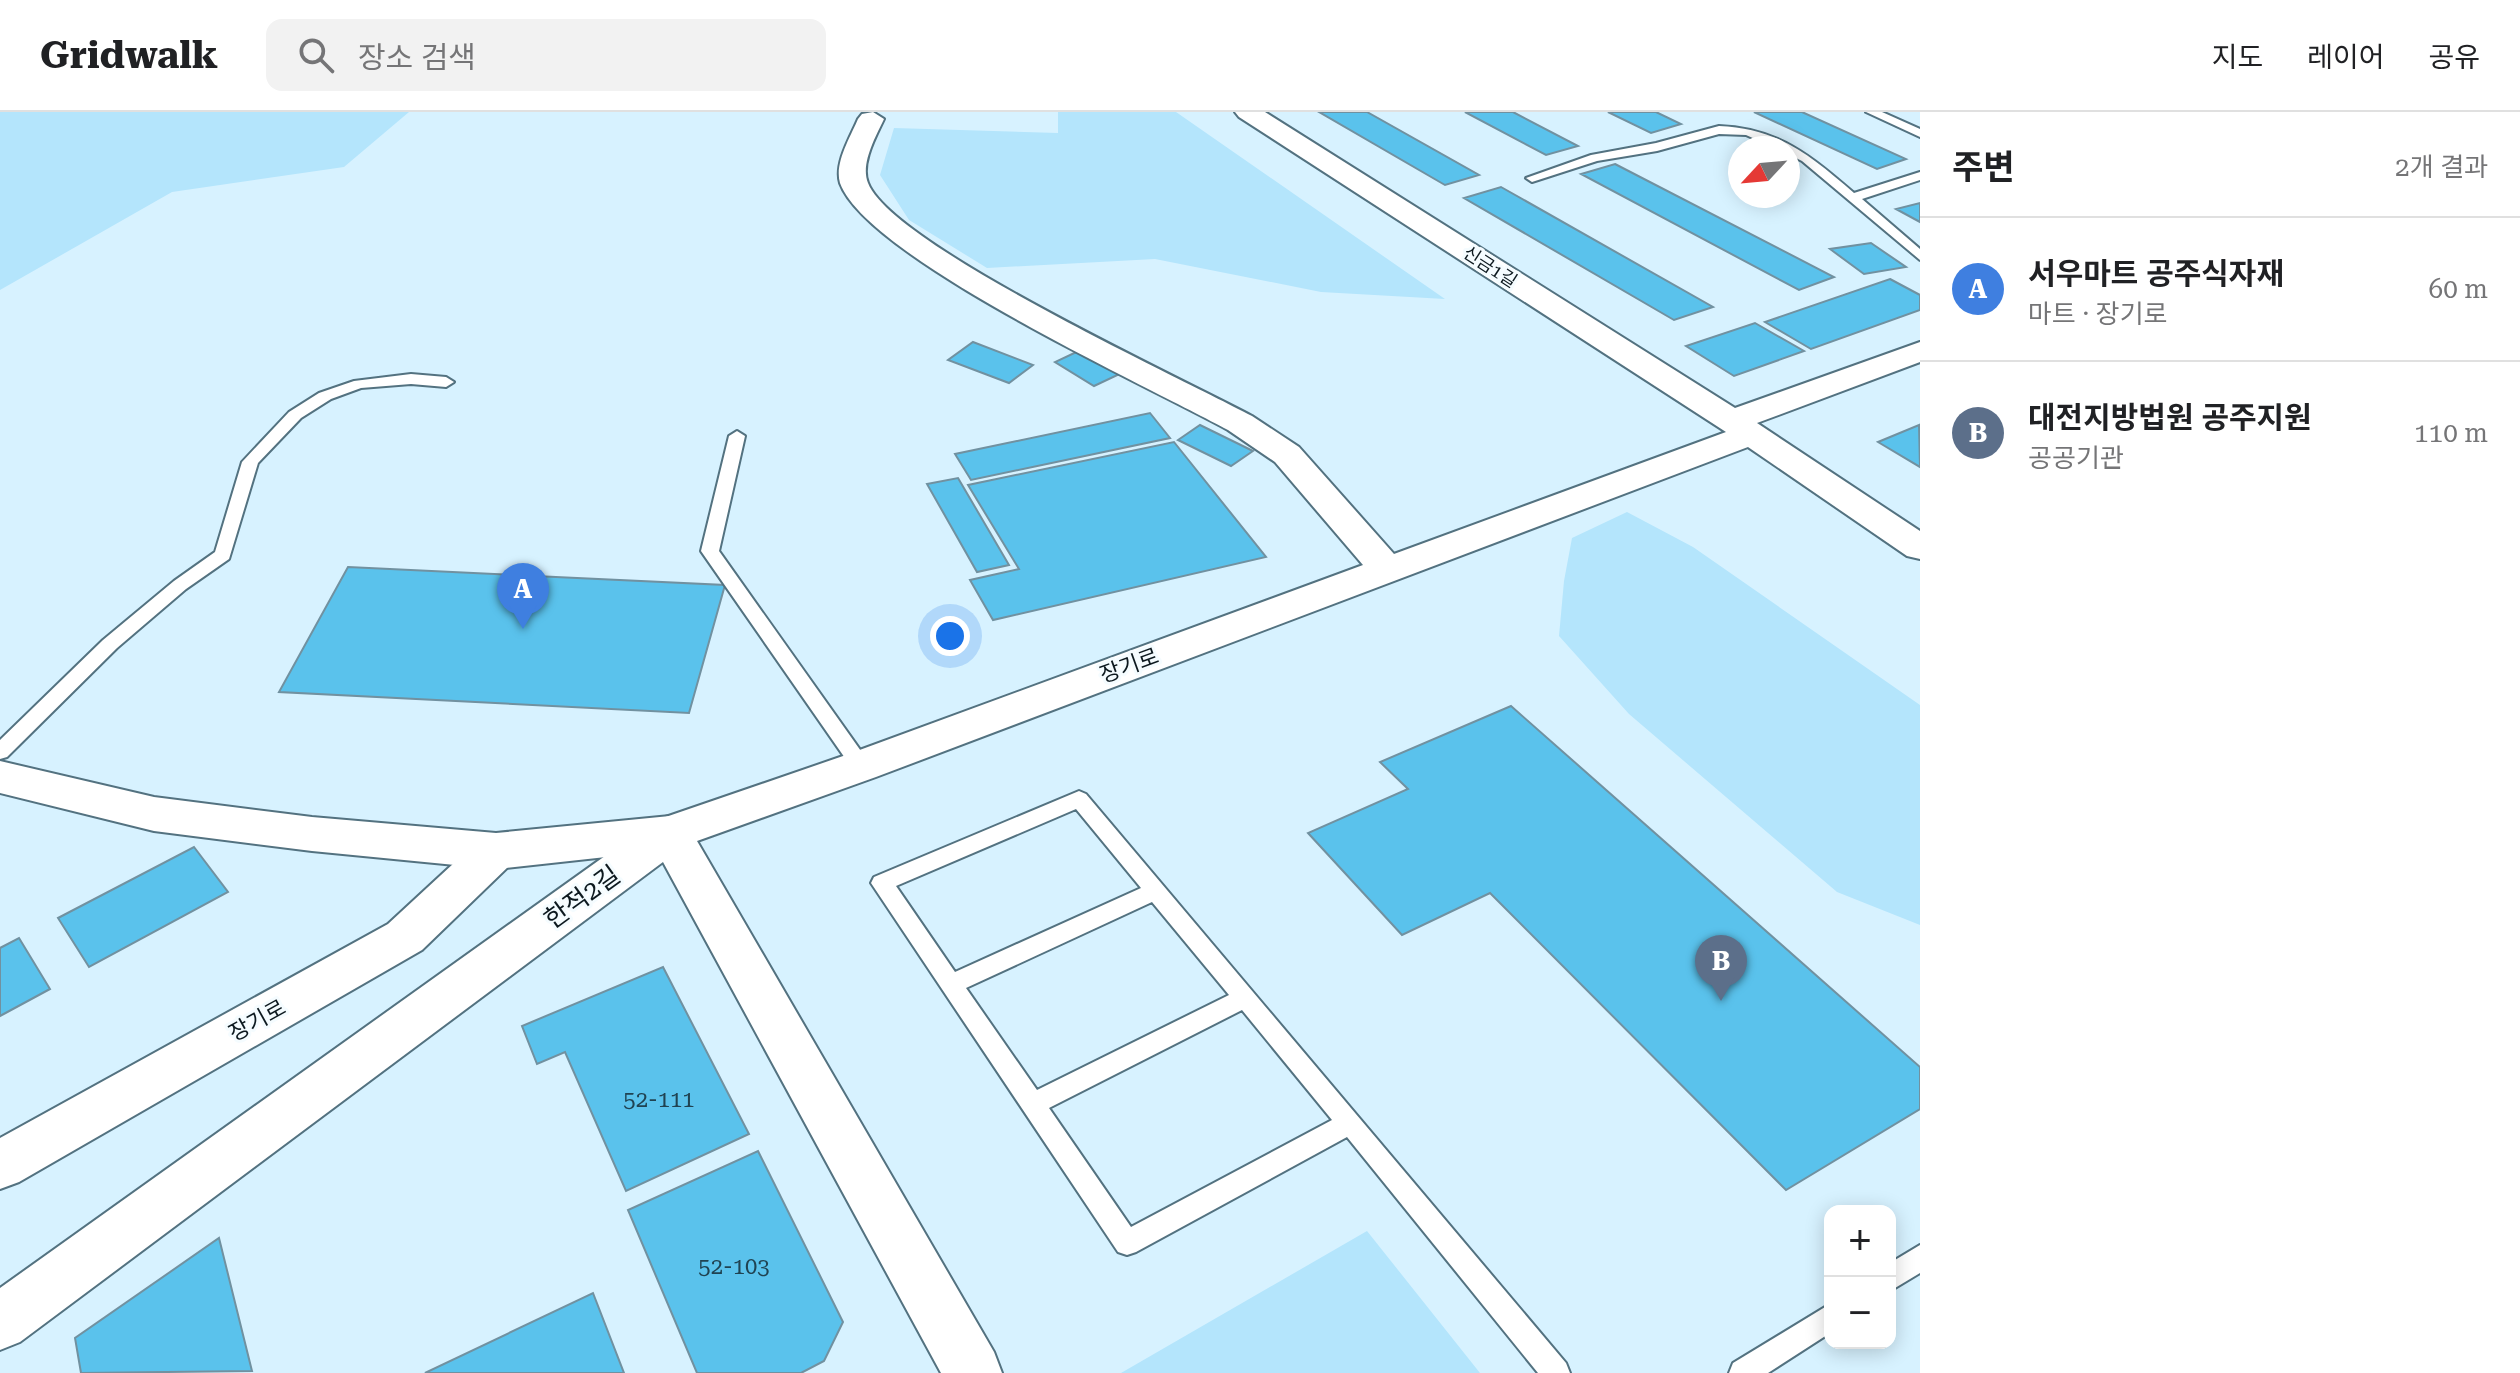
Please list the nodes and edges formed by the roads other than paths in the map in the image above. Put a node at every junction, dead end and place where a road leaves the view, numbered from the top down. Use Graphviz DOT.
graph roads {
  1 [pos="1248,112"];
  2 [pos="1872,112"];
  3 [pos="871,119"];
  4 [pos="1920,133"];
  5 [pos="1759,136"];
  6 [pos="1800,155"];
  7 [pos="1920,176"];
  8 [pos="1532,178"];
  9 [pos="1852,198"];
  10 [pos="1920,256"];
  11 [pos="1920,351"];
  12 [pos="446,382"];
  13 [pos="1742,428"];
  14 [pos="737,436"];
  15 [pos="1920,548"];
  16 [pos="1387,569"];
  17 [pos="0,752"];
  18 [pos="861,766"];
  19 [pos="0,777"];
  20 [pos="670,833"];
  21 [pos="496,851"];
  22 [pos="1156,891"];
  23 [pos="952,984"];
  24 [pos="1245,998"];
  25 [pos="1032,1104"];
  26 [pos="1350,1123"];
  27 [pos="0,1165"];
  28 [pos="1920,1258"];
  29 [pos="1892,1277"];
  30 [pos="1824,1321"];
  31 [pos="0,1322"];
  32 [pos="967,1371"];
  33 [pos="1556,1373"];
  34 [pos="1743,1373"];
  1 -- 13 [label="street, 신금1길"];
  2 -- 4 [label="lane"];
  3 -- 16 [label="street"];
  5 -- 8 [label="lane"];
  6 -- 9 [label="lane"];
  7 -- 9 [label="lane"];
  9 -- 10 [label="lane"];
  11 -- 13 [label="street"];
  12 -- 17 [label="lane"];
  13 -- 15 [label="street, 신금1길"];
  13 -- 16 [label="street, 장기로"];
  14 -- 18 [label="lane"];
  16 -- 18 [label="street, 장기로"];
  18 -- 20 [label="street, 장기로"];
  19 -- 21 [label="street, 장기로"];
  20 -- 21 [label="street, 장기로"];
  20 -- 31 [label="street, 한적2길"];
  20 -- 32 [label="street"];
  21 -- 27 [label="street, 장기로"];
  22 -- 23 [label="lane"];
  22 -- 23 [label="lane"];
  22 -- 24 [label="lane"];
  23 -- 25 [label="lane"];
  24 -- 25 [label="lane"];
  24 -- 26 [label="lane"];
  25 -- 26 [label="lane"];
  26 -- 33 [label="lane"];
  28 -- 29 [label="lane"];
  30 -- 34 [label="lane"];
}
